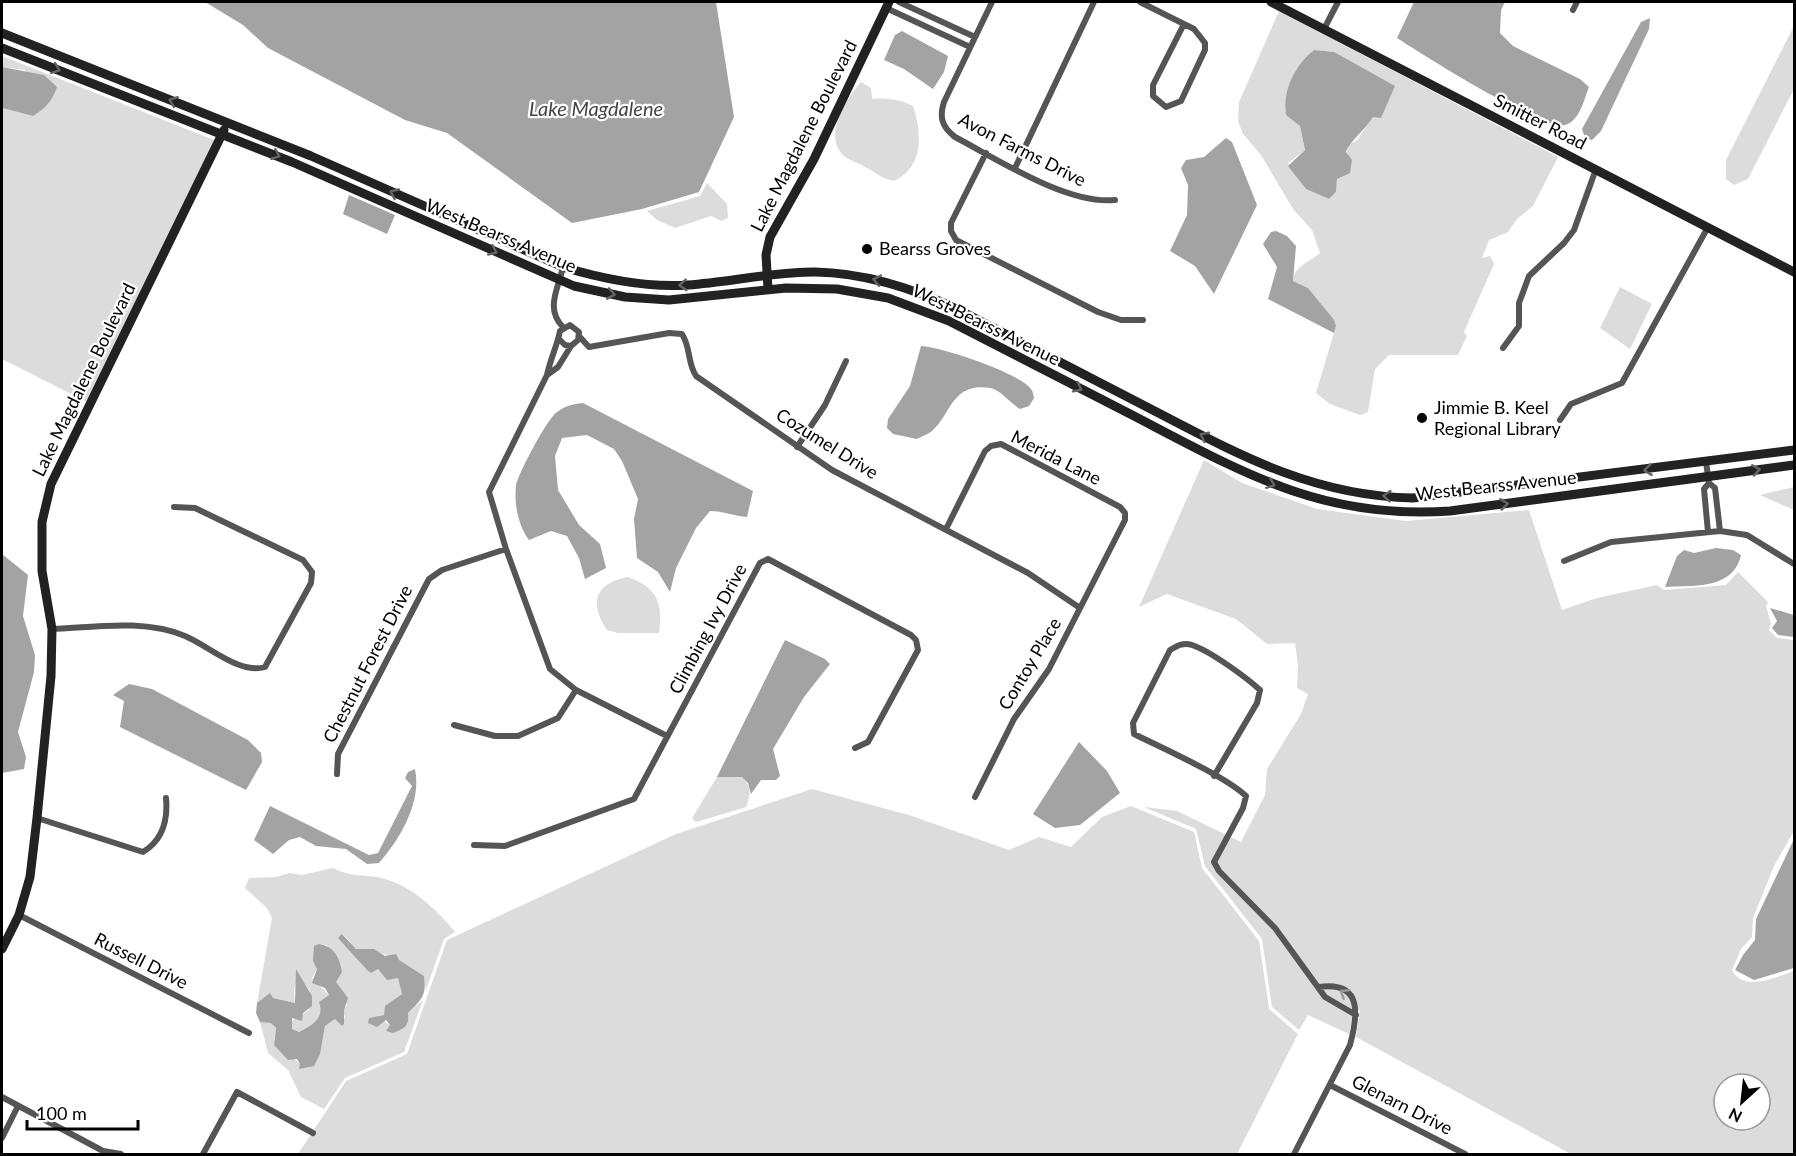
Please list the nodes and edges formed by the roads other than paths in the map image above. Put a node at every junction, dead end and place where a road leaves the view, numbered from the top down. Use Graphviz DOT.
graph roads {
  1 [pos="898,2"];
  2 [pos="992,2"];
  3 [pos="1094,2"];
  4 [pos="1140,2"];
  5 [pos="1271,2"];
  6 [pos="1338,2"];
  7 [pos="1578,2"];
  8 [pos="887,5"];
  9 [pos="1573,10"];
  10 [pos="941,21"];
  11 [pos="1184,24"];
  12 [pos="1324,29"];
  13 [pos="936,32"];
  14 [pos="2,33"];
  15 [pos="975,37"];
  16 [pos="970,47"];
  17 [pos="2,48"];
  18 [pos="228,122"];
  19 [pos="222,134"];
  20 [pos="986,153"];
  21 [pos="1015,168"];
  22 [pos="1596,169"];
  23 [pos="1115,200"];
  24 [pos="1708,227"];
  25 [pos="562,267"];
  26 [pos="1794,273"];
  27 [pos="766,275"];
  28 [pos="559,281"];
  29 [pos="768,289"];
  30 [pos="1143,320"];
  31 [pos="563,327"];
  32 [pos="579,336"];
  33 [pos="560,340"];
  34 [pos="571,346"];
  35 [pos="1503,348"];
  36 [pos="846,361"];
  37 [pos="548,375"];
  38 [pos="1560,420"];
  39 [pos="797,447"];
  40 [pos="1794,450"];
  41 [pos="1706,462"];
  42 [pos="1794,465"];
  43 [pos="1709,480"];
  44 [pos="1488,490"];
  45 [pos="174,507"];
  46 [pos="1125,513"];
  47 [pos="1414,513"];
  48 [pos="946,529"];
  49 [pos="1720,531"];
  50 [pos="1708,532"];
  51 [pos="506,549"];
  52 [pos="1564,561"];
  53 [pos="1794,564"];
  54 [pos="1080,608"];
  55 [pos="52,629"];
  56 [pos="576,690"];
  57 [pos="454,725"];
  58 [pos="668,736"];
  59 [pos="855,748"];
  60 [pos="337,774"];
  61 [pos="1214,776"];
  62 [pos="975,797"];
  63 [pos="166,798"];
  64 [pos="37,818"];
  65 [pos="474,845"];
  66 [pos="18,915"];
  67 [pos="2,949"];
  68 [pos="1318,987"];
  69 [pos="1356,1015"];
  70 [pos="249,1033"];
  71 [pos="1330,1085"];
  72 [pos="2,1097"];
  73 [pos="18,1106"];
  74 [pos="313,1133"];
  75 [pos="2,1138"];
  76 [pos="121,1155"];
  77 [pos="203,1155"];
  78 [pos="1294,1155"];
  79 [pos="1465,1155"];
  1 -- 10 [label="street"];
  2 -- 15 [label="street, Avon Farms Drive"];
  3 -- 21 [label="street"];
  4 -- 11 [label="street"];
  5 -- 12 [label="main road, Smitter Road"];
  6 -- 12 [label="street"];
  7 -- 9 [label="street"];
  8 -- 13 [label="street"];
  8 -- 27 [label="main road, Lake Magdalene Boulevard"];
  10 -- 13 [label="street"];
  10 -- 15 [label="street"];
  11 -- 11 [label="street"];
  12 -- 22 [label="main road, Smitter Road"];
  13 -- 16 [label="street"];
  18 -- 14 [label="main road, West Bearss Avenue, one-way"];
  15 -- 16 [label="street, Avon Farms Drive"];
  16 -- 20 [label="street, Avon Farms Drive"];
  17 -- 19 [label="main road, West Bearss Avenue, one-way"];
  18 -- 19 [label="main road, Lake Magdalene Boulevard"];
  25 -- 18 [label="main road, West Bearss Avenue, one-way"];
  19 -- 28 [label="main road, West Bearss Avenue, one-way"];
  19 -- 55 [label="main road, Lake Magdalene Boulevard"];
  20 -- 21 [label="street, Avon Farms Drive"];
  20 -- 30 [label="street"];
  21 -- 23 [label="street, Avon Farms Drive"];
  22 -- 24 [label="main road, Smitter Road"];
  22 -- 35 [label="street"];
  24 -- 26 [label="main road, Smitter Road"];
  24 -- 38 [label="street"];
  27 -- 25 [label="main road, West Bearss Avenue, one-way"];
  25 -- 28 [label="street"];
  27 -- 29 [label="main road, Lake Magdalene Boulevard"];
  44 -- 27 [label="main road, West Bearss Avenue, one-way"];
  28 -- 29 [label="main road, West Bearss Avenue, one-way"];
  28 -- 31 [label="street"];
  29 -- 47 [label="main road, West Bearss Avenue, one-way"];
  31 -- 32 [label="street"];
  31 -- 33 [label="street"];
  32 -- 34 [label="street"];
  32 -- 39 [label="street, Cozumel Drive"];
  33 -- 34 [label="street"];
  33 -- 37 [label="street"];
  34 -- 37 [label="street"];
  36 -- 39 [label="street"];
  37 -- 51 [label="street"];
  39 -- 48 [label="street, Cozumel Drive"];
  40 -- 41 [label="main road, West Bearss Avenue"];
  41 -- 43 [label="street"];
  41 -- 44 [label="main road, West Bearss Avenue, one-way"];
  43 -- 42 [label="main road, West Bearss Avenue, one-way"];
  47 -- 43 [label="main road, West Bearss Avenue, one-way"];
  43 -- 49 [label="street"];
  43 -- 50 [label="street"];
  44 -- 47 [label="main road"];
  45 -- 55 [label="street"];
  46 -- 48 [label="street, Merida Lane"];
  46 -- 54 [label="street, Contoy Place"];
  48 -- 54 [label="street, Cozumel Drive"];
  49 -- 50 [label="street"];
  49 -- 53 [label="street"];
  50 -- 52 [label="street"];
  51 -- 56 [label="street"];
  51 -- 60 [label="street, Chestnut Forest Drive"];
  54 -- 62 [label="street, Contoy Place"];
  55 -- 64 [label="main road, Lake Magdalene Boulevard"];
  56 -- 57 [label="street"];
  56 -- 58 [label="street"];
  58 -- 59 [label="street, Climbing Ivy Drive"];
  58 -- 65 [label="street, Climbing Ivy Drive"];
  61 -- 61 [label="street"];
  61 -- 68 [label="street"];
  63 -- 64 [label="street"];
  64 -- 66 [label="main road, Lake Magdalene Boulevard"];
  66 -- 67 [label="main road, Lake Magdalene Boulevard"];
  66 -- 70 [label="street, Russell Drive"];
  68 -- 69 [label="street"];
  69 -- 68 [label="street, one-way"];
  69 -- 71 [label="street"];
  71 -- 78 [label="street, Glenarn Drive"];
  71 -- 79 [label="street, Glenarn Drive"];
  72 -- 73 [label="street"];
  73 -- 75 [label="street"];
  73 -- 76 [label="street"];
  74 -- 77 [label="street"];
}
